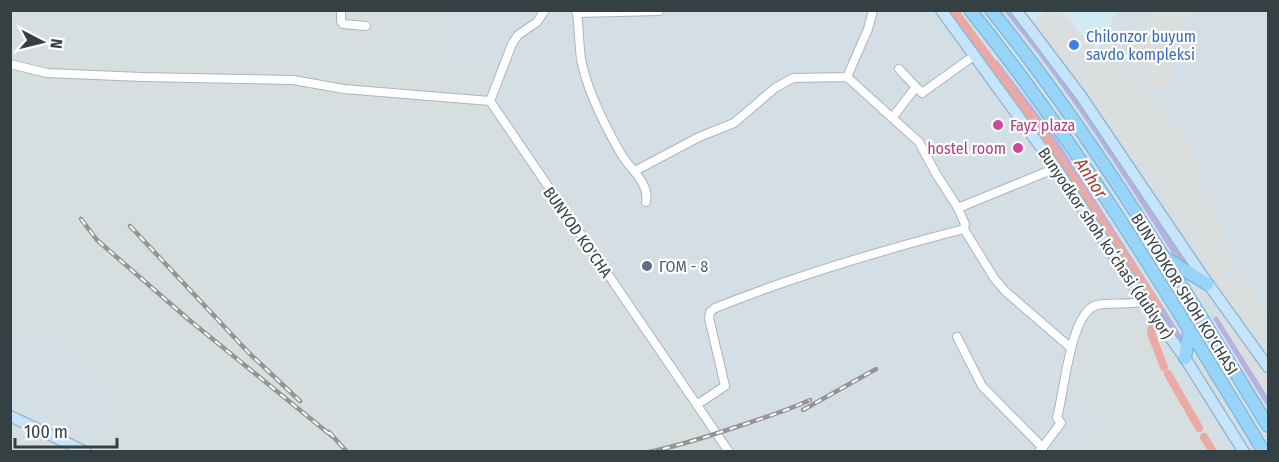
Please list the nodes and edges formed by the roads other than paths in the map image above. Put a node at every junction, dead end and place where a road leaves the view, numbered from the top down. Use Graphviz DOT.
graph roads {
  1 [pos="340,10"];
  2 [pos="545,10"];
  3 [pos="873,10"];
  4 [pos="941,10"];
  5 [pos="970,10"];
  6 [pos="991,10"];
  7 [pos="1016,10"];
  8 [pos="659,11"];
  9 [pos="576,12"];
  10 [pos="366,26"];
  11 [pos="975,55"];
  12 [pos="10,64"];
  13 [pos="899,69"];
  14 [pos="847,77"];
  15 [pos="916,87"];
  16 [pos="490,101"];
  17 [pos="892,118"];
  18 [pos="1094,149"];
  19 [pos="1080,159"];
  20 [pos="1056,168"];
  21 [pos="635,171"];
  22 [pos="646,202"];
  23 [pos="958,208"];
  24 [pos="964,229"];
  25 [pos="1164,257"];
  26 [pos="1207,284"];
  27 [pos="1144,301"];
  28 [pos="1189,332"];
  29 [pos="957,337"];
  30 [pos="1071,348"];
  31 [pos="1185,358"];
  32 [pos="1227,358"];
  33 [pos="1212,367"];
  34 [pos="1269,367"];
  35 [pos="698,404"];
  36 [pos="10,416"];
  37 [pos="1269,426"];
  38 [pos="1041,449"];
  39 [pos="86,452"];
  40 [pos="729,452"];
  41 [pos="1244,452"];
  42 [pos="1264,452"];
  1 -- 10 [label="street"];
  2 -- 16 [label="street"];
  3 -- 14 [label="street"];
  4 -- 11 [label="street, Bunyodkor shoh koʻchasi (dublyor)"];
  5 -- 19 [label="main road, BUNYODKOR SHOH KO'CHASI"];
  6 -- 18 [label="main road, BUNYODKOR SHOH KO'CHASI"];
  7 -- 26 [label="street"];
  8 -- 9 [label="street"];
  9 -- 21 [label="street"];
  11 -- 15 [label="street"];
  11 -- 20 [label="street, Bunyodkor shoh koʻchasi (dublyor)"];
  12 -- 16 [label="street"];
  13 -- 15 [label="street"];
  14 -- 17 [label="street"];
  14 -- 21 [label="street"];
  15 -- 17 [label="street"];
  16 -- 35 [label="street, BUNYOD KO'CHA"];
  17 -- 23 [label="street"];
  18 -- 19 [label="main road"];
  18 -- 25 [label="main road, BUNYODKOR SHOH KO'CHASI"];
  19 -- 28 [label="main road, BUNYODKOR SHOH KO'CHASI"];
  20 -- 23 [label="street"];
  20 -- 27 [label="street, Bunyodkor shoh koʻchasi (dublyor)"];
  21 -- 22 [label="street"];
  23 -- 24 [label="street"];
  24 -- 30 [label="street"];
  24 -- 35 [label="street"];
  25 -- 26 [label="main road"];
  25 -- 32 [label="main road, BUNYODKOR SHOH KO'CHASI"];
  26 -- 34 [label="street"];
  27 -- 30 [label="street"];
  27 -- 31 [label="street, Bunyodkor shoh koʻchasi (dublyor)"];
  28 -- 31 [label="main road"];
  28 -- 33 [label="main road, BUNYODKOR SHOH KO'CHASI"];
  29 -- 38 [label="street"];
  30 -- 38 [label="street"];
  31 -- 41 [label="street, Bunyodkor shoh koʻchasi (dublyor)"];
  32 -- 33 [label="main road"];
  32 -- 37 [label="main road, BUNYODKOR SHOH KO'CHASI"];
  33 -- 42 [label="main road, BUNYODKOR SHOH KO'CHASI"];
  35 -- 40 [label="street, BUNYOD KO'CHA"];
  36 -- 39 [label="street"];
}
